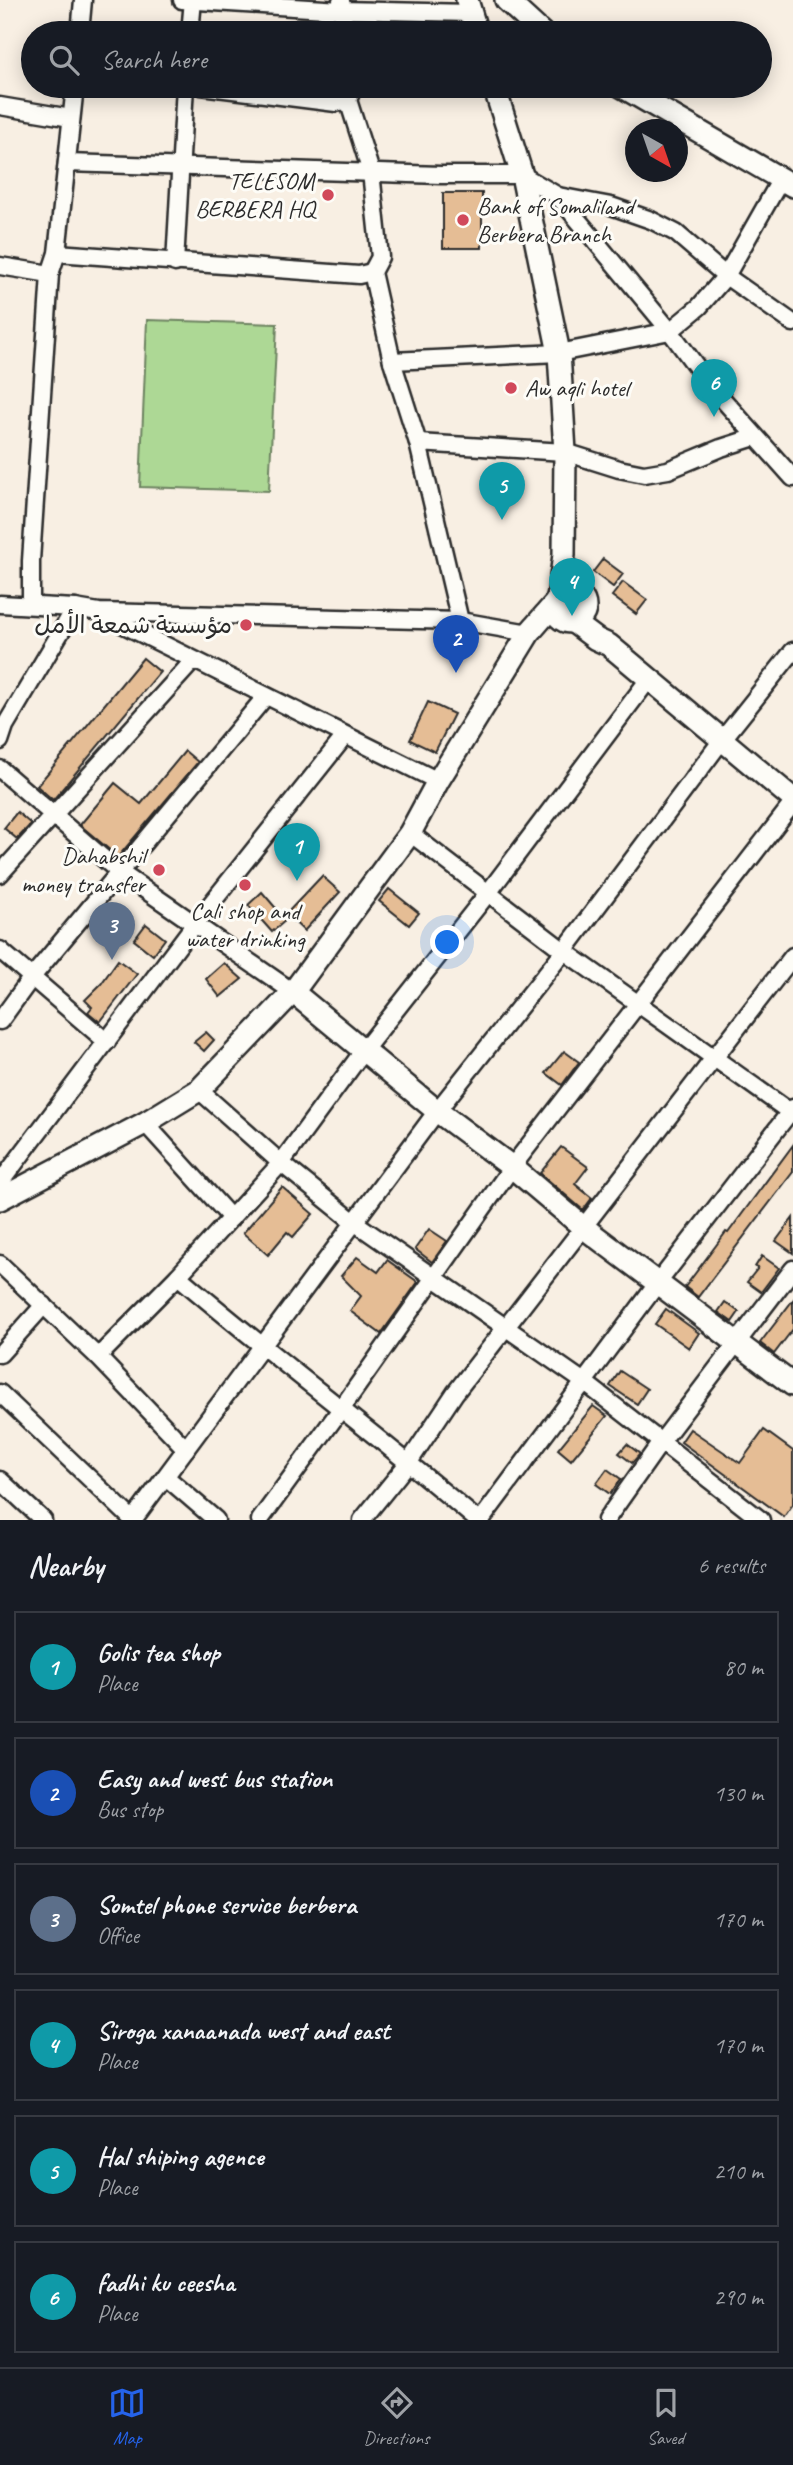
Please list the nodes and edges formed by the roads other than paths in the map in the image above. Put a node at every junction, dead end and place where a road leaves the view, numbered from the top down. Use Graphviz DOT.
graph roads {
  1 [pos="83,0"];
  2 [pos="182,0"];
  3 [pos="193,0"];
  4 [pos="506,0"];
  5 [pos="341,5"];
  6 [pos="469,6"];
  7 [pos="81,21"];
  8 [pos="191,21"];
  9 [pos="529,21"];
  10 [pos="74,98"];
  11 [pos="184,98"];
  12 [pos="296,98"];
  13 [pos="344,98"];
  14 [pos="352,98"];
  15 [pos="498,98"];
  16 [pos="642,98"];
  17 [pos="0,106"];
  18 [pos="71,118"];
  19 [pos="67,163"];
  20 [pos="179,167"];
  21 [pos="371,172"];
  22 [pos="522,175"];
  23 [pos="787,183"];
  24 [pos="558,196"];
  25 [pos="57,253"];
  26 [pos="175,263"];
  27 [pos="0,266"];
  28 [pos="372,272"];
  29 [pos="50,274"];
  30 [pos="726,276"];
  31 [pos="793,323"];
  32 [pos="670,331"];
  33 [pos="559,353"];
  34 [pos="392,361"];
  35 [pos="755,437"];
  36 [pos="418,443"];
  37 [pos="565,452"];
  38 [pos="793,478"];
  39 [pos="564,555"];
  40 [pos="557,600"];
  41 [pos="0,604"];
  42 [pos="31,606"];
  43 [pos="75,608"];
  44 [pos="576,611"];
  45 [pos="99,612"];
  46 [pos="460,621"];
  47 [pos="529,633"];
  48 [pos="793,651"];
  49 [pos="193,661"];
  50 [pos="649,679"];
  51 [pos="266,696"];
  52 [pos="345,736"];
  53 [pos="722,740"];
  54 [pos="0,741"];
  55 [pos="0,769"];
  56 [pos="438,781"];
  57 [pos="793,801"];
  58 [pos="51,815"];
  59 [pos="410,833"];
  60 [pos="118,871"];
  61 [pos="0,874"];
  62 [pos="488,893"];
  63 [pos="194,925"];
  64 [pos="0,950"];
  65 [pos="564,951"];
  66 [pos="793,956"];
  67 [pos="32,977"];
  68 [pos="293,992"];
  69 [pos="636,1004"];
  70 [pos="0,1021"];
  71 [pos="107,1042"];
  72 [pos="364,1050"];
  73 [pos="715,1059"];
  74 [pos="199,1090"];
  75 [pos="437,1111"];
  76 [pos="792,1111"];
  77 [pos="145,1123"];
  78 [pos="281,1163"];
  79 [pos="512,1167"];
  80 [pos="0,1182"];
  81 [pos="0,1199"];
  82 [pos="231,1218"];
  83 [pos="354,1222"];
  84 [pos="583,1227"];
  85 [pos="0,1264"];
  86 [pos="793,1269"];
  87 [pos="178,1276"];
  88 [pos="434,1276"];
  89 [pos="657,1284"];
  90 [pos="44,1305"];
  91 [pos="508,1327"];
  92 [pos="736,1343"];
  93 [pos="260,1346"];
  94 [pos="0,1353"];
  95 [pos="98,1357"];
  96 [pos="584,1382"];
  97 [pos="793,1385"];
  98 [pos="0,1392"];
  99 [pos="341,1409"];
  100 [pos="661,1442"];
  101 [pos="186,1449"];
  102 [pos="409,1462"];
  103 [pos="166,1477"];
  104 [pos="0,1480"];
  105 [pos="43,1520"];
  106 [pos="133,1520"];
  107 [pos="216,1520"];
  108 [pos="260,1520"];
  109 [pos="362,1520"];
  110 [pos="479,1520"];
  111 [pos="606,1520"];
  112 [pos="761,1520"];
  1 -- 7 [label="street"];
  2 -- 3 [label="street"];
  3 -- 5 [label="street"];
  3 -- 8 [label="street"];
  4 -- 9 [label="street"];
  5 -- 6 [label="street"];
  10 -- 18 [label="street"];
  11 -- 20 [label="street"];
  12 -- 13 [label="street"];
  14 -- 21 [label="street"];
  15 -- 22 [label="street"];
  16 -- 23 [label="street"];
  17 -- 18 [label="street"];
  18 -- 19 [label="street"];
  19 -- 20 [label="street"];
  19 -- 25 [label="street"];
  20 -- 21 [label="street"];
  20 -- 26 [label="street"];
  21 -- 22 [label="street"];
  21 -- 28 [label="street"];
  22 -- 24 [label="street"];
  22 -- 33 [label="street"];
  23 -- 30 [label="street"];
  24 -- 30 [label="street"];
  24 -- 32 [label="street"];
  25 -- 26 [label="street"];
  25 -- 29 [label="street"];
  26 -- 28 [label="street"];
  27 -- 29 [label="street"];
  28 -- 34 [label="street"];
  29 -- 42 [label="street"];
  30 -- 31 [label="street"];
  30 -- 32 [label="street"];
  32 -- 33 [label="street"];
  32 -- 35 [label="street"];
  33 -- 34 [label="street"];
  33 -- 37 [label="street"];
  34 -- 36 [label="street"];
  35 -- 37 [label="street"];
  35 -- 38 [label="street"];
  36 -- 37 [label="street"];
  36 -- 46 [label="street"];
  37 -- 39 [label="street"];
  39 -- 40 [label="street"];
  39 -- 44 [label="street"];
  40 -- 44 [label="street"];
  40 -- 47 [label="street"];
  41 -- 42 [label="street"];
  42 -- 43 [label="street"];
  43 -- 45 [label="street"];
  43 -- 54 [label="street"];
  44 -- 47 [label="street"];
  44 -- 50 [label="street"];
  45 -- 46 [label="street"];
  45 -- 49 [label="street"];
  46 -- 47 [label="street"];
  47 -- 56 [label="street"];
  48 -- 53 [label="street"];
  49 -- 51 [label="street"];
  49 -- 58 [label="street"];
  50 -- 53 [label="street"];
  50 -- 62 [label="street"];
  51 -- 52 [label="street"];
  51 -- 60 [label="street"];
  52 -- 56 [label="street"];
  52 -- 63 [label="street"];
  53 -- 57 [label="street"];
  53 -- 65 [label="street"];
  55 -- 58 [label="street"];
  56 -- 59 [label="street"];
  57 -- 69 [label="street"];
  58 -- 60 [label="street"];
  58 -- 61 [label="street"];
  59 -- 62 [label="street"];
  59 -- 68 [label="street"];
  60 -- 63 [label="street"];
  60 -- 67 [label="street"];
  62 -- 65 [label="street"];
  62 -- 72 [label="street"];
  63 -- 68 [label="street"];
  63 -- 71 [label="street"];
  64 -- 67 [label="street"];
  65 -- 69 [label="street"];
  65 -- 75 [label="street"];
  66 -- 73 [label="street"];
  67 -- 70 [label="street"];
  67 -- 71 [label="street"];
  68 -- 72 [label="street"];
  68 -- 74 [label="street"];
  69 -- 73 [label="street"];
  69 -- 79 [label="street"];
  71 -- 80 [label="street"];
  72 -- 75 [label="street"];
  72 -- 78 [label="street"];
  73 -- 76 [label="street"];
  73 -- 84 [label="street"];
  74 -- 77 [label="street"];
  74 -- 78 [label="street"];
  75 -- 79 [label="street"];
  75 -- 83 [label="street"];
  76 -- 89 [label="street"];
  77 -- 81 [label="street"];
  77 -- 82 [label="street"];
  78 -- 82 [label="street"];
  78 -- 83 [label="street"];
  79 -- 84 [label="street"];
  79 -- 88 [label="street"];
  82 -- 87 [label="street"];
  83 -- 88 [label="street"];
  83 -- 93 [label="street"];
  84 -- 89 [label="street"];
  84 -- 91 [label="street"];
  85 -- 90 [label="street"];
  86 -- 92 [label="street"];
  87 -- 93 [label="street"];
  87 -- 95 [label="street"];
  88 -- 91 [label="street"];
  88 -- 99 [label="street"];
  89 -- 92 [label="street"];
  89 -- 96 [label="street"];
  90 -- 94 [label="street"];
  90 -- 95 [label="street"];
  91 -- 96 [label="street"];
  91 -- 102 [label="street"];
  92 -- 97 [label="street"];
  92 -- 100 [label="street"];
  93 -- 99 [label="street"];
  93 -- 101 [label="street"];
  95 -- 101 [label="street"];
  96 -- 100 [label="street"];
  96 -- 110 [label="street"];
  98 -- 106 [label="street"];
  99 -- 102 [label="street"];
  99 -- 108 [label="street"];
  100 -- 111 [label="street"];
  100 -- 112 [label="street"];
  101 -- 103 [label="street"];
  102 -- 109 [label="street"];
  102 -- 110 [label="street"];
  103 -- 106 [label="street"];
  103 -- 107 [label="street"];
  104 -- 105 [label="street"];
}
